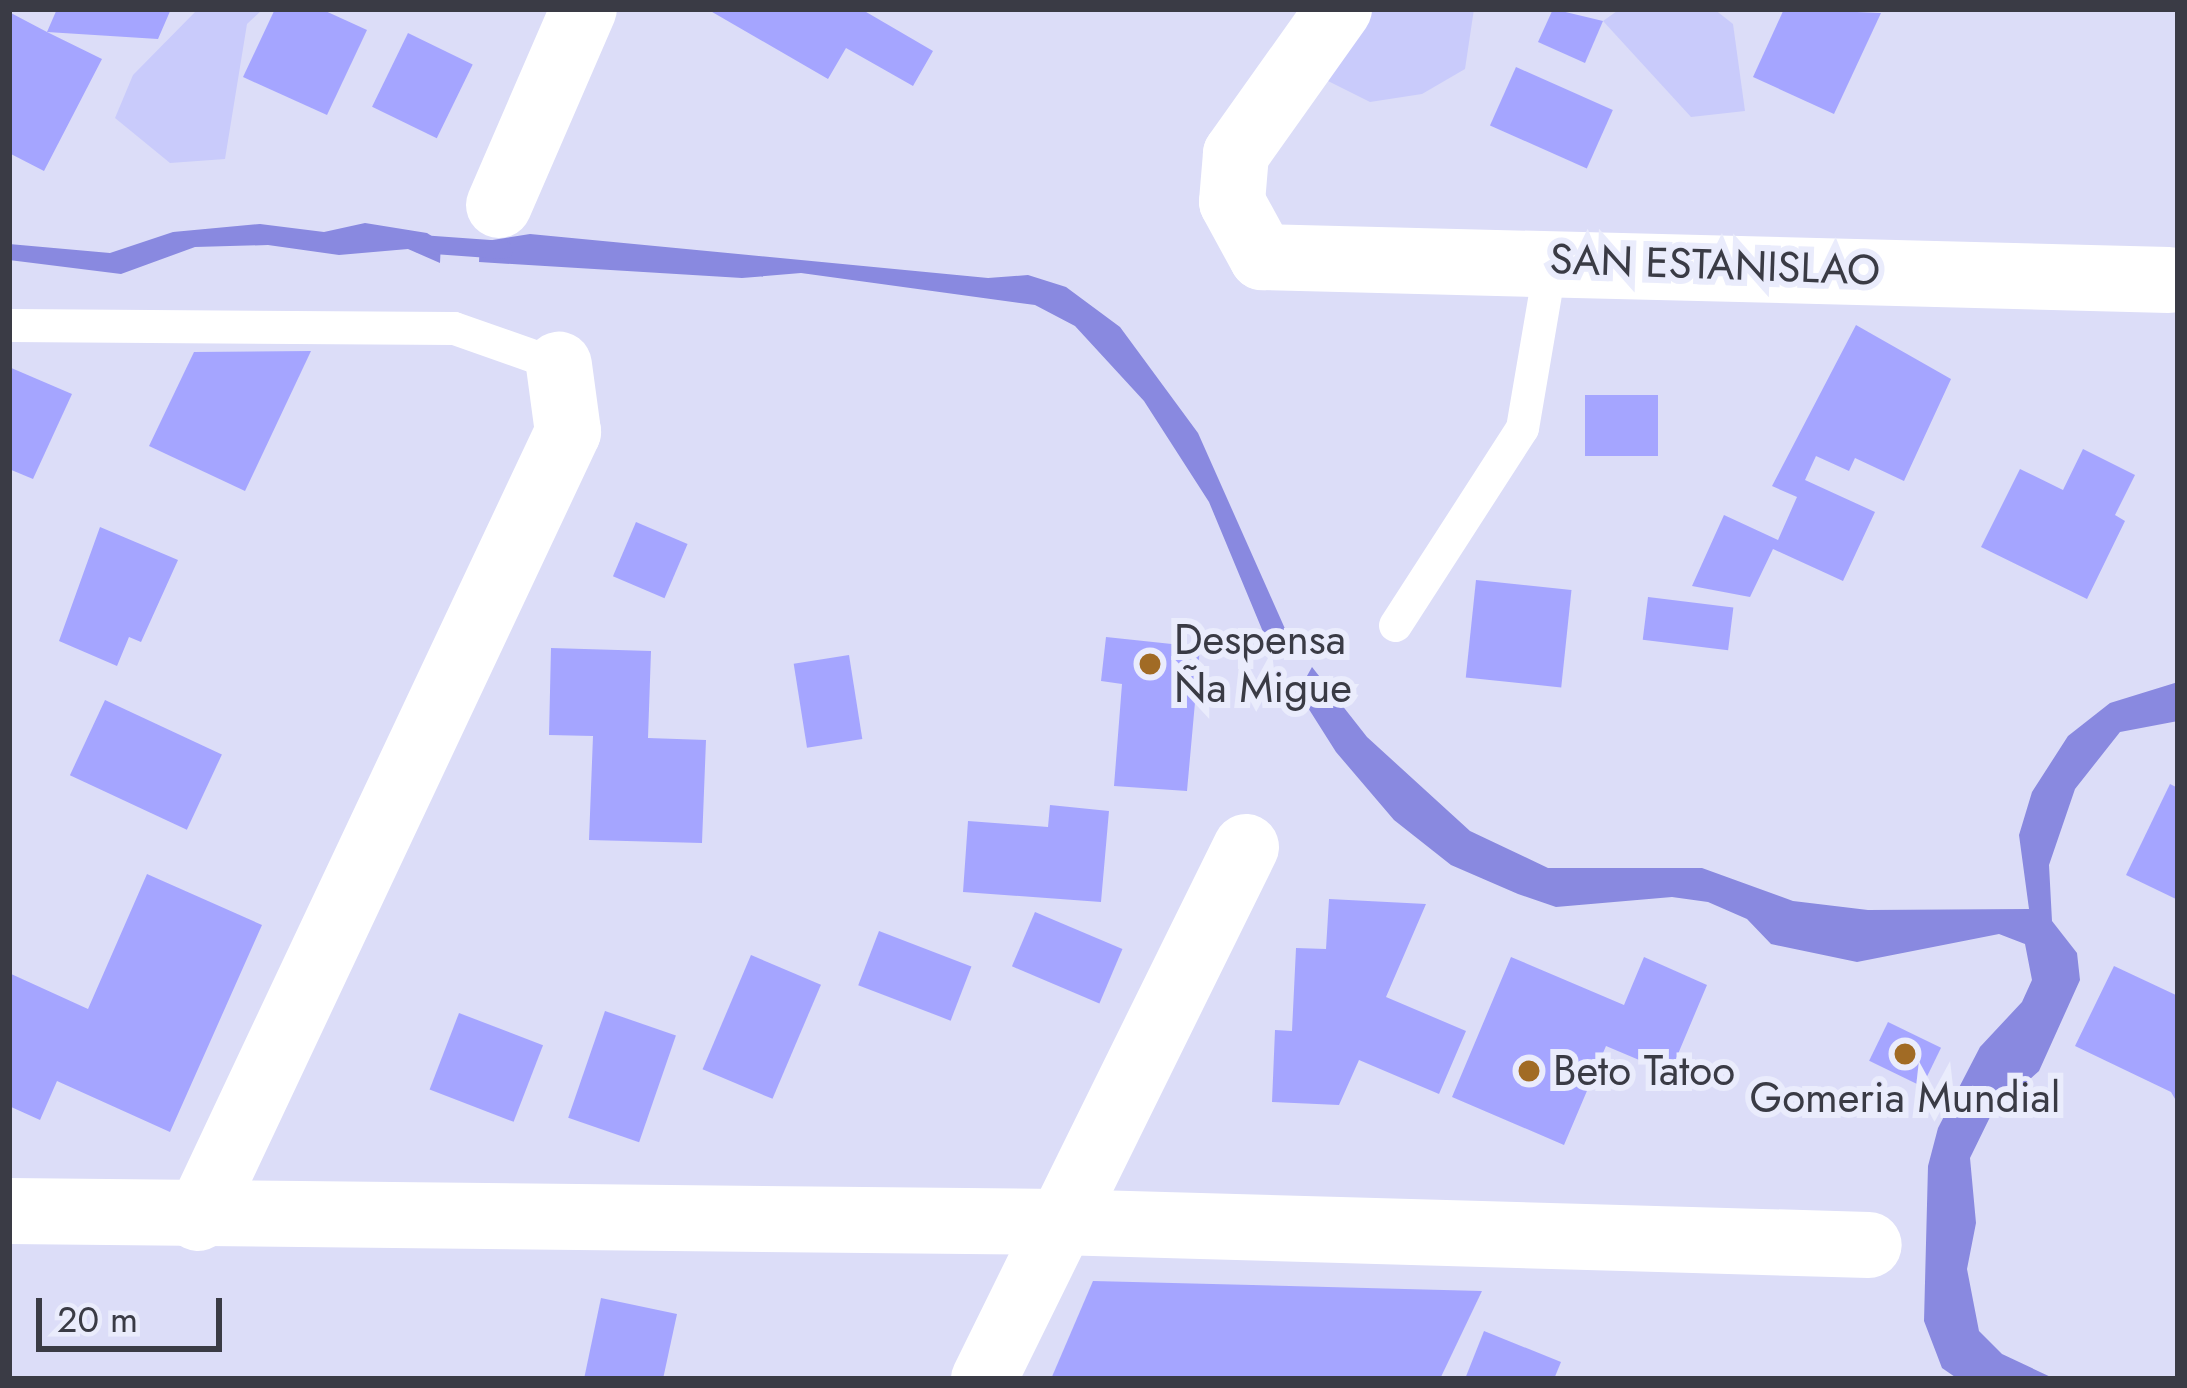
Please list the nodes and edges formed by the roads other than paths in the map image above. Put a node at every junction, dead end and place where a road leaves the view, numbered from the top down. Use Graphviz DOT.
graph roads {
  1 [pos="584,9"];
  2 [pos="1339,9"];
  3 [pos="499,205"];
  4 [pos="1551,259"];
  5 [pos="2168,280"];
  6 [pos="9,325"];
  7 [pos="560,365"];
  8 [pos="1395,625"];
  9 [pos="1246,847"];
  10 [pos="9,1210"];
  11 [pos="198,1218"];
  12 [pos="1058,1222"];
  13 [pos="1869,1245"];
  14 [pos="984,1379"];
  1 -- 3 [label="street"];
  2 -- 4 [label="street, SAN ESTANISLAO"];
  4 -- 5 [label="street, SAN ESTANISLAO"];
  4 -- 8 [label="lane"];
  6 -- 7 [label="lane"];
  7 -- 11 [label="street"];
  9 -- 12 [label="street"];
  10 -- 11 [label="street"];
  11 -- 12 [label="street"];
  12 -- 13 [label="street"];
  12 -- 14 [label="street"];
}
